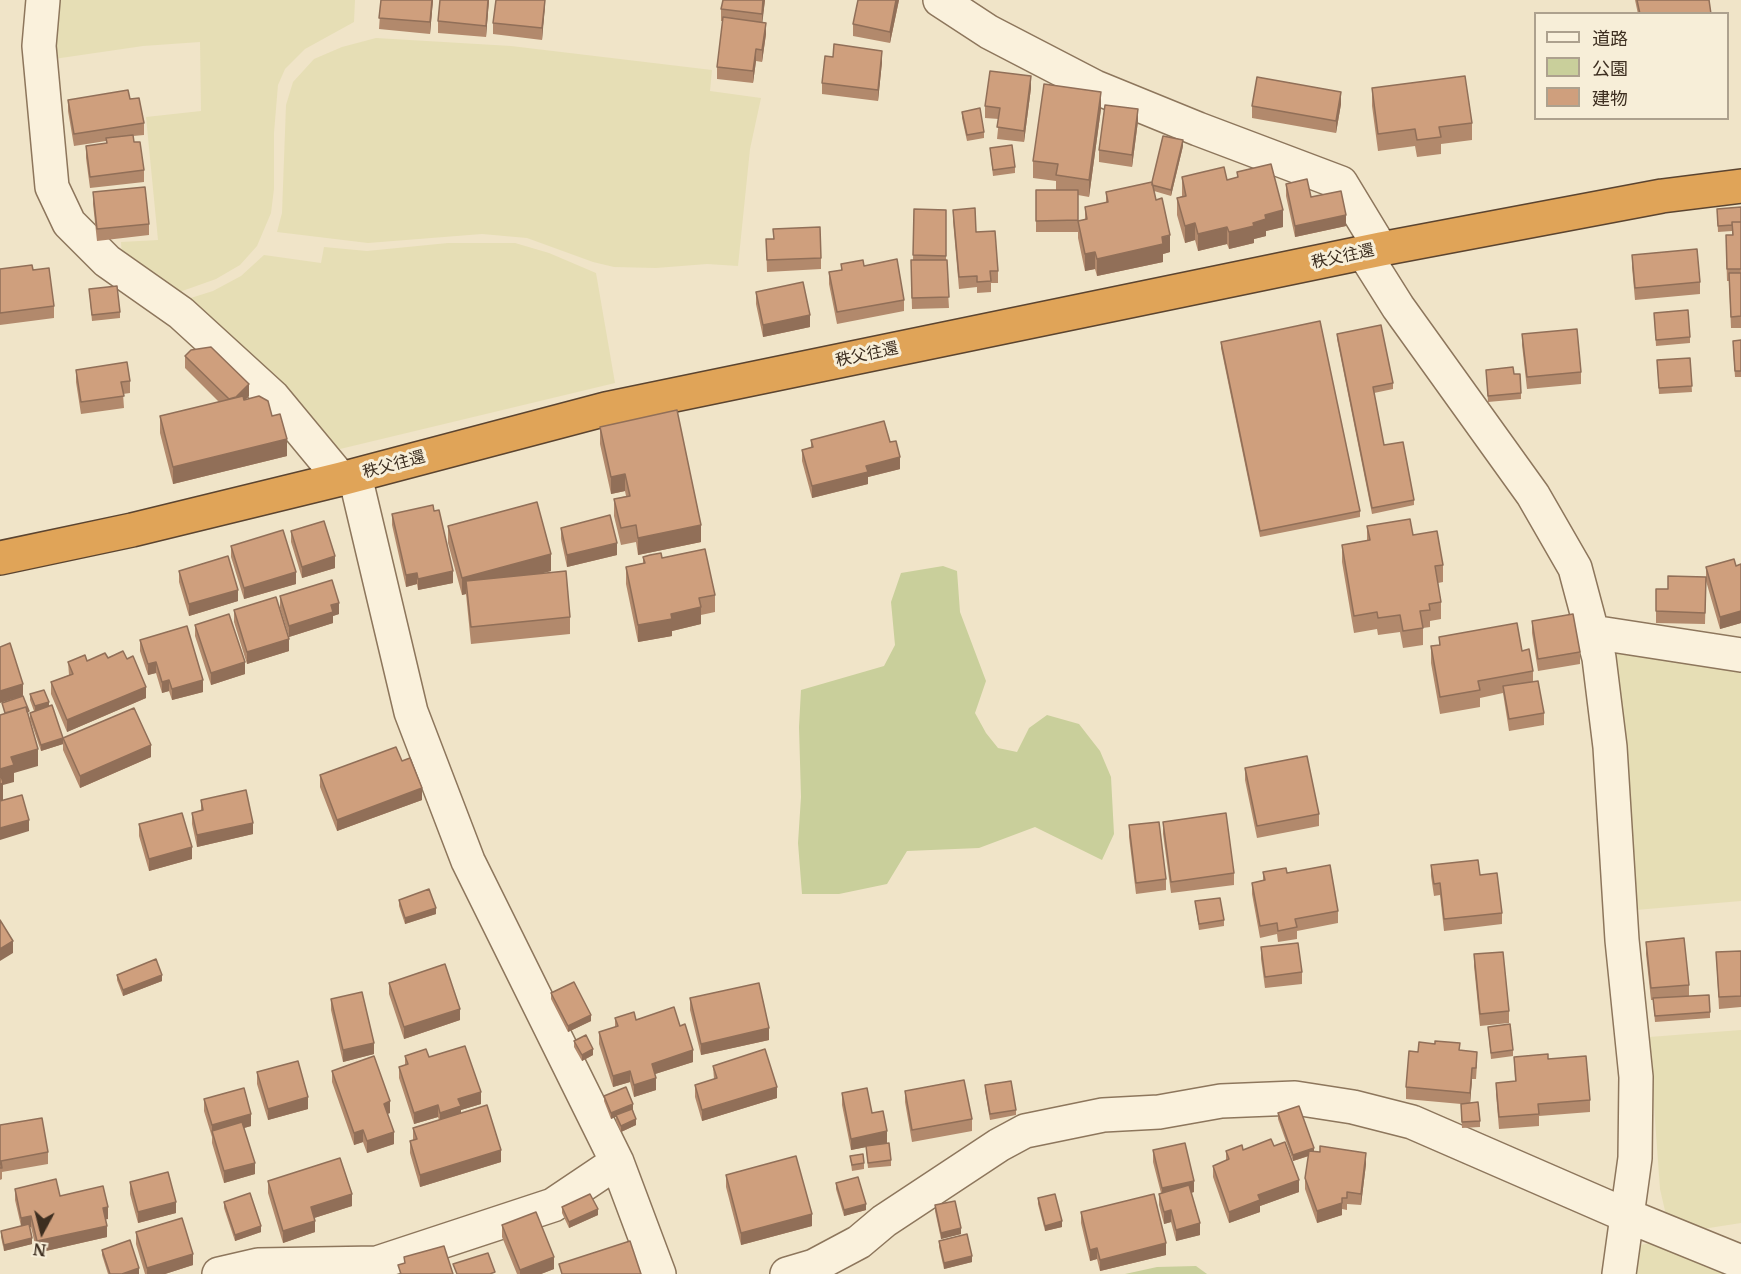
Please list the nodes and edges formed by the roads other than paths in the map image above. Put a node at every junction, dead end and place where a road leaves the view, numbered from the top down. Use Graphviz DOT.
graph roads {
  1 [pos="43,0"];
  2 [pos="940,0"];
  3 [pos="1741,186"];
  4 [pos="1372,251"];
  5 [pos="348,478"];
  6 [pos="0,558"];
  7 [pos="1592,632"];
  8 [pos="1741,656"];
  9 [pos="616,1162"];
  10 [pos="1628,1216"];
  11 [pos="1741,1262"];
  12 [pos="219,1274"];
  13 [pos="659,1274"];
  14 [pos="787,1274"];
  15 [pos="1619,1274"];
  1 -- 5 [label="street"];
  2 -- 4 [label="street"];
  3 -- 4 [label="highway, 秩父往還"];
  4 -- 5 [label="highway, 秩父往還"];
  4 -- 7 [label="street"];
  5 -- 6 [label="highway, 秩父往還"];
  5 -- 9 [label="street"];
  7 -- 8 [label="street"];
  7 -- 10 [label="street"];
  9 -- 12 [label="street"];
  9 -- 13 [label="street"];
  10 -- 11 [label="street"];
  10 -- 14 [label="street"];
  10 -- 15 [label="street"];
}
